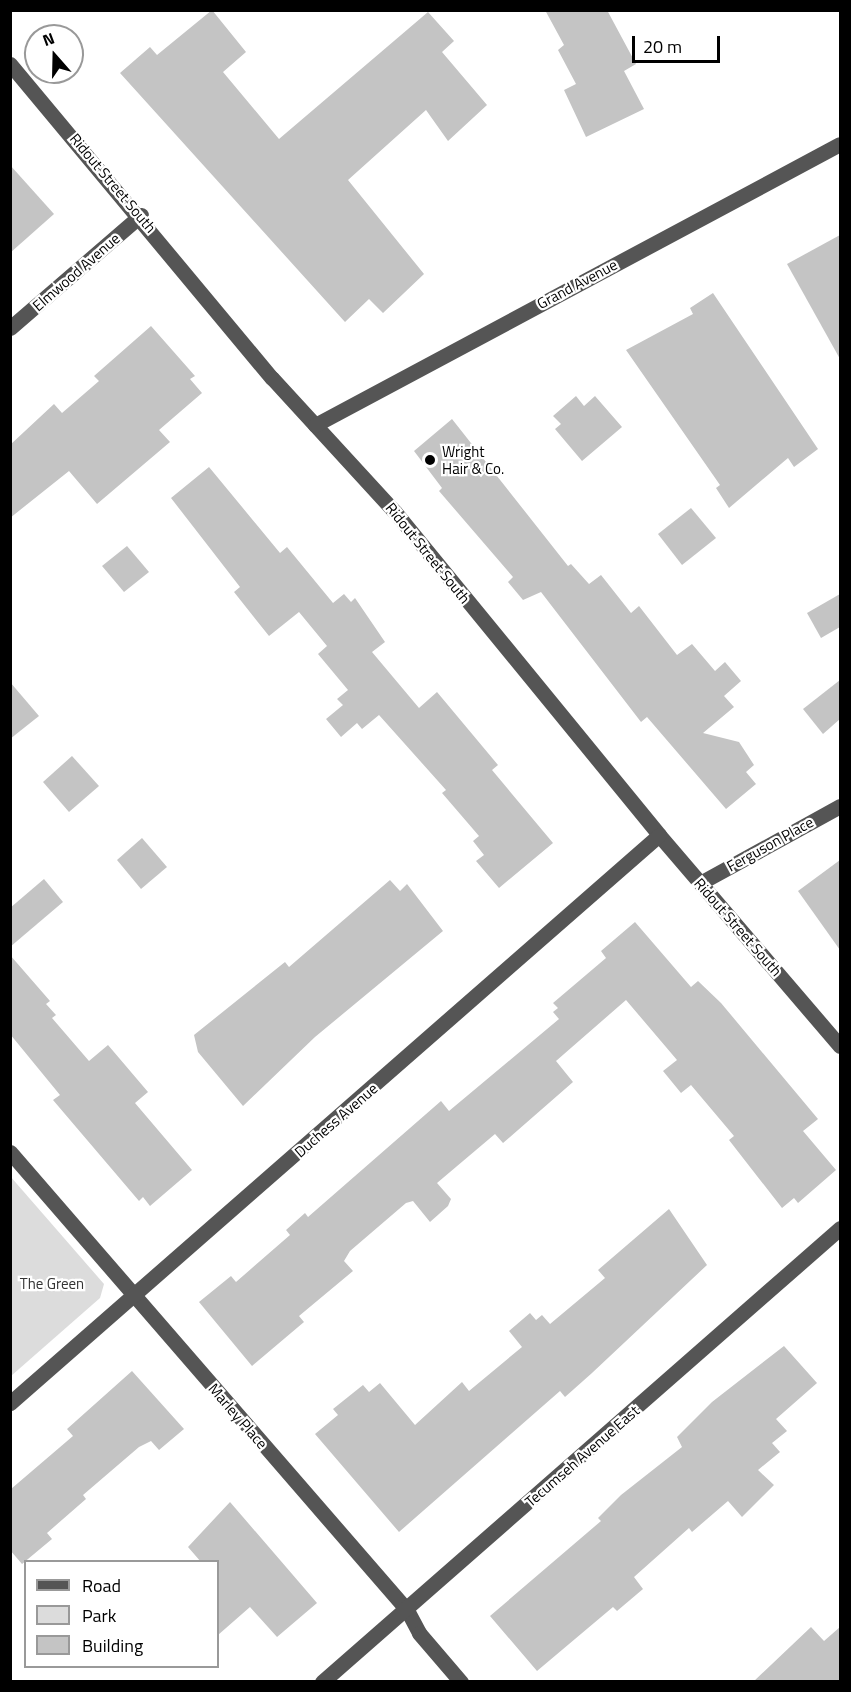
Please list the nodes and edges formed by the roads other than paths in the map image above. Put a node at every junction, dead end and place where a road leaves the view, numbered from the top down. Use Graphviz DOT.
graph roads {
  1 [pos="10,64"];
  2 [pos="840,144"];
  3 [pos="141,215"];
  4 [pos="10,328"];
  5 [pos="315,425"];
  6 [pos="840,806"];
  7 [pos="659,835"];
  8 [pos="700,883"];
  9 [pos="840,1046"];
  10 [pos="10,1152"];
  11 [pos="840,1228"];
  12 [pos="134,1297"];
  13 [pos="10,1403"];
  14 [pos="407,1610"];
  15 [pos="322,1682"];
  16 [pos="462,1682"];
  1 -- 3 [label="street, Ridout Street South"];
  2 -- 5 [label="street, Grand Avenue"];
  3 -- 4 [label="street, Elmwood Avenue"];
  3 -- 5 [label="street, Ridout Street South"];
  5 -- 7 [label="street, Ridout Street South"];
  6 -- 8 [label="street, Ferguson Place"];
  7 -- 8 [label="street, Ridout Street South"];
  7 -- 12 [label="street, Duchess Avenue"];
  8 -- 9 [label="street, Ridout Street South"];
  10 -- 12 [label="street, Marley Place"];
  11 -- 14 [label="street, Tecumseh Avenue East"];
  12 -- 13 [label="street, Duchess Avenue"];
  12 -- 14 [label="street, Marley Place"];
  14 -- 15 [label="street, Tecumseh Avenue East"];
  14 -- 16 [label="street, Marley Place"];
}
